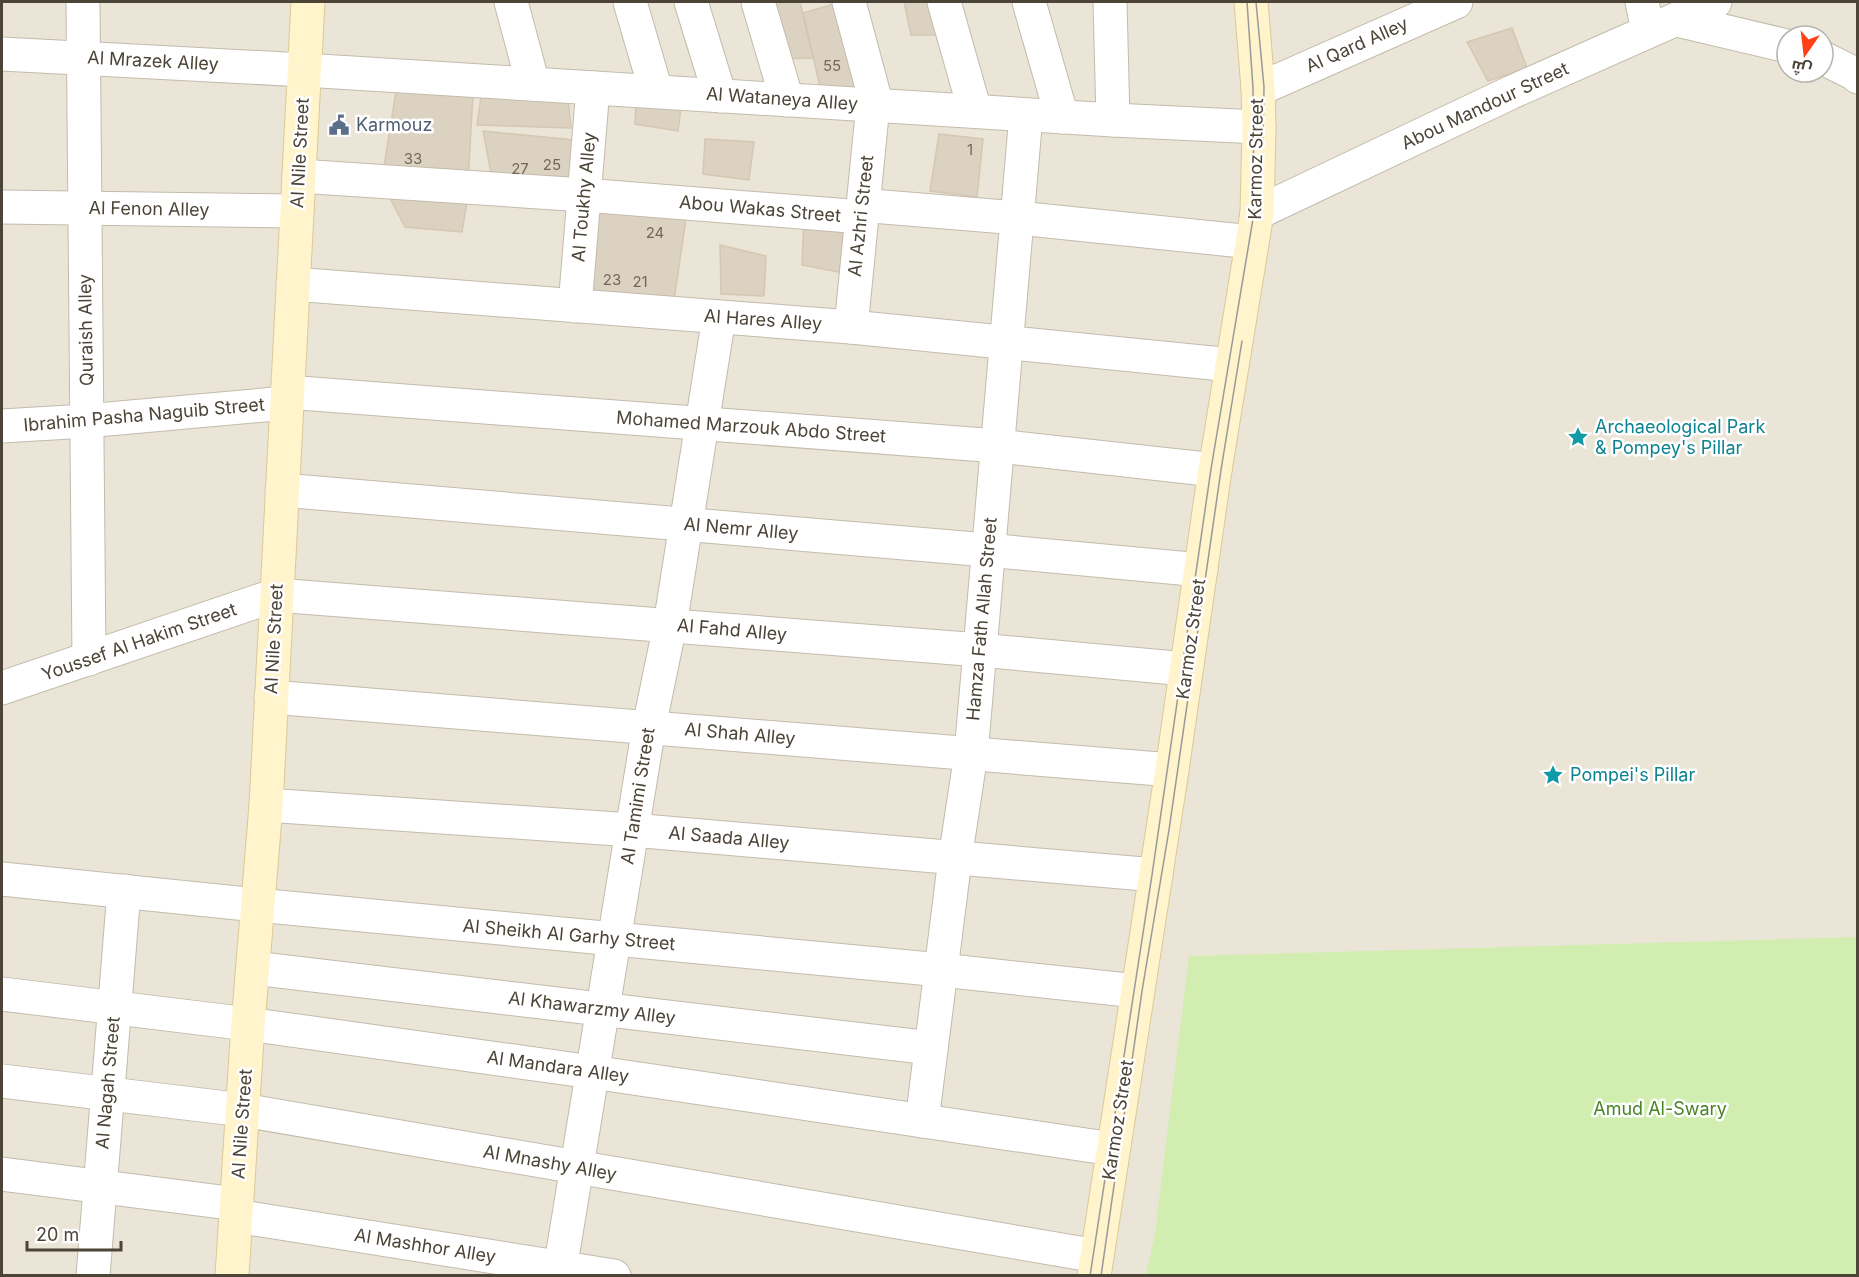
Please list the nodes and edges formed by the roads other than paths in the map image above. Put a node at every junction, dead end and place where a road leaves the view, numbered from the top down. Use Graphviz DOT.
graph roads {
  1 [pos="83,2"];
  2 [pos="308,2"];
  3 [pos="511,2"];
  4 [pos="630,2"];
  5 [pos="691,2"];
  6 [pos="758,2"];
  7 [pos="849,2"];
  8 [pos="944,2"];
  9 [pos="1029,2"];
  10 [pos="1110,2"];
  11 [pos="1251,2"];
  12 [pos="1456,2"];
  13 [pos="1714,2"];
  14 [pos="1656,17"];
  15 [pos="1775,43"];
  16 [pos="2,54"];
  17 [pos="84,58"];
  18 [pos="1835,64"];
  19 [pos="304,70"];
  20 [pos="1857,77"];
  21 [pos="532,84"];
  22 [pos="593,88"];
  23 [pos="1258,88"];
  24 [pos="656,91"];
  25 [pos="720,96"];
  26 [pos="788,100"];
  27 [pos="875,105"];
  28 [pos="975,111"];
  29 [pos="1026,115"];
  30 [pos="1062,117"];
  31 [pos="1113,120"];
  32 [pos="1259,127"];
  33 [pos="298,176"];
  34 [pos="584,195"];
  35 [pos="2,207"];
  36 [pos="84,208"];
  37 [pos="862,210"];
  38 [pos="297,211"];
  39 [pos="1018,218"];
  40 [pos="1255,227"];
  41 [pos="293,284"];
  42 [pos="575,306"];
  43 [pos="719,317"];
  44 [pos="850,327"];
  45 [pos="1007,343"];
  46 [pos="1232,365"];
  47 [pos="287,397"];
  48 [pos="87,421"];
  49 [pos="702,424"];
  50 [pos="2,426"];
  51 [pos="998,446"];
  52 [pos="1215,470"];
  53 [pos="282,490"];
  54 [pos="686,524"];
  55 [pos="987,550"];
  56 [pos="1201,570"];
  57 [pos="276,595"];
  58 [pos="670,625"];
  59 [pos="980,650"];
  60 [pos="88,659"];
  61 [pos="1186,669"];
  62 [pos="2,688"];
  63 [pos="271,697"];
  64 [pos="649,727"];
  65 [pos="971,754"];
  66 [pos="1172,770"];
  67 [pos="266,805"];
  68 [pos="632,830"];
  69 [pos="955,858"];
  70 [pos="1156,875"];
  71 [pos="2,879"];
  72 [pos="124,891"];
  73 [pos="257,905"];
  74 [pos="614,939"];
  75 [pos="253,968"];
  76 [pos="941,970"];
  77 [pos="1137,991"];
  78 [pos="2,994"];
  79 [pos="115,1008"];
  80 [pos="603,1009"];
  81 [pos="248,1024"];
  82 [pos="931,1048"];
  83 [pos="592,1072"];
  84 [pos="2,1081"];
  85 [pos="108,1094"];
  86 [pos="243,1110"];
  87 [pos="922,1121"];
  88 [pos="1113,1149"];
  89 [pos="577,1167"];
  90 [pos="2,1174"];
  91 [pos="100,1187"];
  92 [pos="237,1210"];
  93 [pos="1095,1266"];
  94 [pos="559,1271"];
  95 [pos="93,1275"];
  96 [pos="232,1275"];
  97 [pos="614,1275"];
  1 -- 17 [label="street, Quraish Alley"];
  2 -- 19 [label="street, Al Nile Street"];
  3 -- 21 [label="street"];
  4 -- 24 [label="street"];
  5 -- 25 [label="street"];
  6 -- 26 [label="street"];
  7 -- 27 [label="street"];
  8 -- 28 [label="street"];
  9 -- 30 [label="street"];
  10 -- 31 [label="street"];
  11 -- 23 [label="street, Karmoz Street"];
  12 -- 23 [label="street, Al Qard Alley"];
  13 -- 14 [label="street, Abou Mandour Street"];
  14 -- 15 [label="street"];
  14 -- 40 [label="street, Abou Mandour Street"];
  16 -- 17 [label="street, Al Mrazek Alley"];
  17 -- 19 [label="street, Al Mrazek Alley"];
  17 -- 36 [label="street, Quraish Alley"];
  18 -- 20 [label="street"];
  19 -- 21 [label="street, Al Wataneya Alley"];
  19 -- 33 [label="street, Al Nile Street"];
  21 -- 22 [label="street, Al Wataneya Alley"];
  22 -- 24 [label="street, Al Wataneya Alley"];
  22 -- 34 [label="street, Al Toukhy Alley"];
  23 -- 32 [label="street, Karmoz Street"];
  24 -- 25 [label="street, Al Wataneya Alley"];
  25 -- 26 [label="street, Al Wataneya Alley"];
  26 -- 27 [label="street, Al Wataneya Alley"];
  27 -- 28 [label="street, Al Wataneya Alley"];
  27 -- 37 [label="street, Al Azhri Street"];
  28 -- 29 [label="street, Al Wataneya Alley"];
  29 -- 30 [label="street, Al Wataneya Alley"];
  29 -- 39 [label="street, Hamza Fath Allah Street"];
  30 -- 31 [label="street, Al Wataneya Alley"];
  31 -- 32 [label="street, Al Wataneya Alley"];
  32 -- 40 [label="street, Karmoz Street"];
  33 -- 34 [label="street, Abou Wakas Street"];
  33 -- 38 [label="street, Al Nile Street"];
  34 -- 37 [label="street, Abou Wakas Street"];
  34 -- 42 [label="street, Al Toukhy Alley"];
  35 -- 36 [label="street, Al Fenon Alley"];
  36 -- 38 [label="street, Al Fenon Alley"];
  36 -- 48 [label="street, Quraish Alley"];
  37 -- 39 [label="street, Abou Wakas Street"];
  37 -- 44 [label="street, Al Azhri Street"];
  38 -- 41 [label="street, Al Nile Street"];
  39 -- 40 [label="street, Abou Wakas Street"];
  39 -- 45 [label="street, Hamza Fath Allah Street"];
  40 -- 46 [label="street, Karmoz Street"];
  41 -- 42 [label="street, Al Hares Alley"];
  41 -- 47 [label="street, Al Nile Street"];
  42 -- 43 [label="street, Al Hares Alley"];
  43 -- 44 [label="street, Al Hares Alley"];
  43 -- 49 [label="street, Al Tamimi Street"];
  44 -- 45 [label="street, Al Hares Alley"];
  45 -- 46 [label="street, Al Hares Alley"];
  45 -- 51 [label="street, Hamza Fath Allah Street"];
  46 -- 52 [label="street, Karmoz Street"];
  47 -- 48 [label="street, Ibrahim Pasha Naguib Street"];
  47 -- 49 [label="street, Mohamed Marzouk Abdo Street"];
  47 -- 53 [label="street, Al Nile Street"];
  48 -- 50 [label="street, Ibrahim Pasha Naguib Street"];
  48 -- 60 [label="street, Quraish Alley"];
  49 -- 51 [label="street, Mohamed Marzouk Abdo Street"];
  49 -- 54 [label="street, Al Tamimi Street"];
  51 -- 52 [label="street, Mohamed Marzouk Abdo Street"];
  51 -- 55 [label="street, Hamza Fath Allah Street"];
  52 -- 56 [label="street, Karmoz Street"];
  53 -- 54 [label="street, Al Nemr Alley"];
  53 -- 57 [label="street, Al Nile Street"];
  54 -- 55 [label="street, Al Nemr Alley"];
  54 -- 58 [label="street, Al Tamimi Street"];
  55 -- 56 [label="street, Al Nemr Alley"];
  55 -- 59 [label="street, Hamza Fath Allah Street"];
  56 -- 61 [label="street, Karmoz Street"];
  57 -- 58 [label="street, Al Fahd Alley"];
  57 -- 60 [label="street, Youssef Al Hakim Street"];
  57 -- 63 [label="street, Al Nile Street"];
  58 -- 59 [label="street, Al Fahd Alley"];
  58 -- 64 [label="street, Al Tamimi Street"];
  59 -- 61 [label="street, Al Fahd Alley"];
  59 -- 65 [label="street, Hamza Fath Allah Street"];
  60 -- 62 [label="street, Youssef Al Hakim Street"];
  61 -- 66 [label="street, Karmoz Street"];
  63 -- 64 [label="street, Al Shah Alley"];
  63 -- 67 [label="street, Al Nile Street"];
  64 -- 65 [label="street, Al Shah Alley"];
  64 -- 68 [label="street, Al Tamimi Street"];
  65 -- 66 [label="street, Al Shah Alley"];
  65 -- 69 [label="street, Hamza Fath Allah Street"];
  66 -- 70 [label="street, Karmoz Street"];
  67 -- 68 [label="street, Al Saada Alley"];
  67 -- 73 [label="street, Al Nile Street"];
  68 -- 69 [label="street, Al Saada Alley"];
  68 -- 74 [label="street, Al Tamimi Street"];
  69 -- 70 [label="street, Al Saada Alley"];
  69 -- 76 [label="street, Hamza Fath Allah Street"];
  70 -- 77 [label="street, Karmoz Street"];
  71 -- 72 [label="street, Al Sheikh Al Garhy Street"];
  72 -- 73 [label="street, Al Sheikh Al Garhy Street"];
  72 -- 79 [label="street, Al Nagah Street"];
  73 -- 74 [label="street, Al Sheikh Al Garhy Street"];
  73 -- 75 [label="street, Al Nile Street"];
  74 -- 76 [label="street, Al Sheikh Al Garhy Street"];
  74 -- 80 [label="street, Al Tamimi Street"];
  75 -- 80 [label="street, Al Khawarzmy Alley"];
  75 -- 81 [label="street, Al Nile Street"];
  76 -- 77 [label="street, Al Sheikh Al Garhy Street"];
  76 -- 82 [label="street, Hamza Fath Allah Street"];
  77 -- 88 [label="street, Karmoz Street"];
  78 -- 79 [label="street, Al Mandara Alley"];
  79 -- 81 [label="street, Al Mandara Alley"];
  79 -- 85 [label="street, Al Nagah Street"];
  80 -- 82 [label="street, Al Khawarzmy Alley"];
  80 -- 83 [label="street, Al Tamimi Street"];
  81 -- 83 [label="street, Al Mandara Alley"];
  81 -- 86 [label="street, Al Nile Street"];
  82 -- 87 [label="street, Hamza Fath Allah Street"];
  83 -- 87 [label="street, Al Mandara Alley"];
  83 -- 89 [label="street, Al Tamimi Street"];
  84 -- 85 [label="street, Al Mnashy Alley"];
  85 -- 86 [label="street, Al Mnashy Alley"];
  85 -- 91 [label="street, Al Nagah Street"];
  86 -- 89 [label="street, Al Mnashy Alley"];
  86 -- 92 [label="street, Al Nile Street"];
  87 -- 88 [label="street, Al Mandara Alley"];
  88 -- 93 [label="street, Karmoz Street"];
  89 -- 93 [label="street, Al Mnashy Alley"];
  89 -- 94 [label="street, Al Tamimi Street"];
  90 -- 91 [label="street, Al Mashhor Alley"];
  91 -- 92 [label="street, Al Mashhor Alley"];
  91 -- 95 [label="street, Al Nagah Street"];
  92 -- 94 [label="street, Al Mashhor Alley"];
  92 -- 96 [label="street, Al Nile Street"];
  94 -- 97 [label="street, Al Mashhor Alley"];
}
